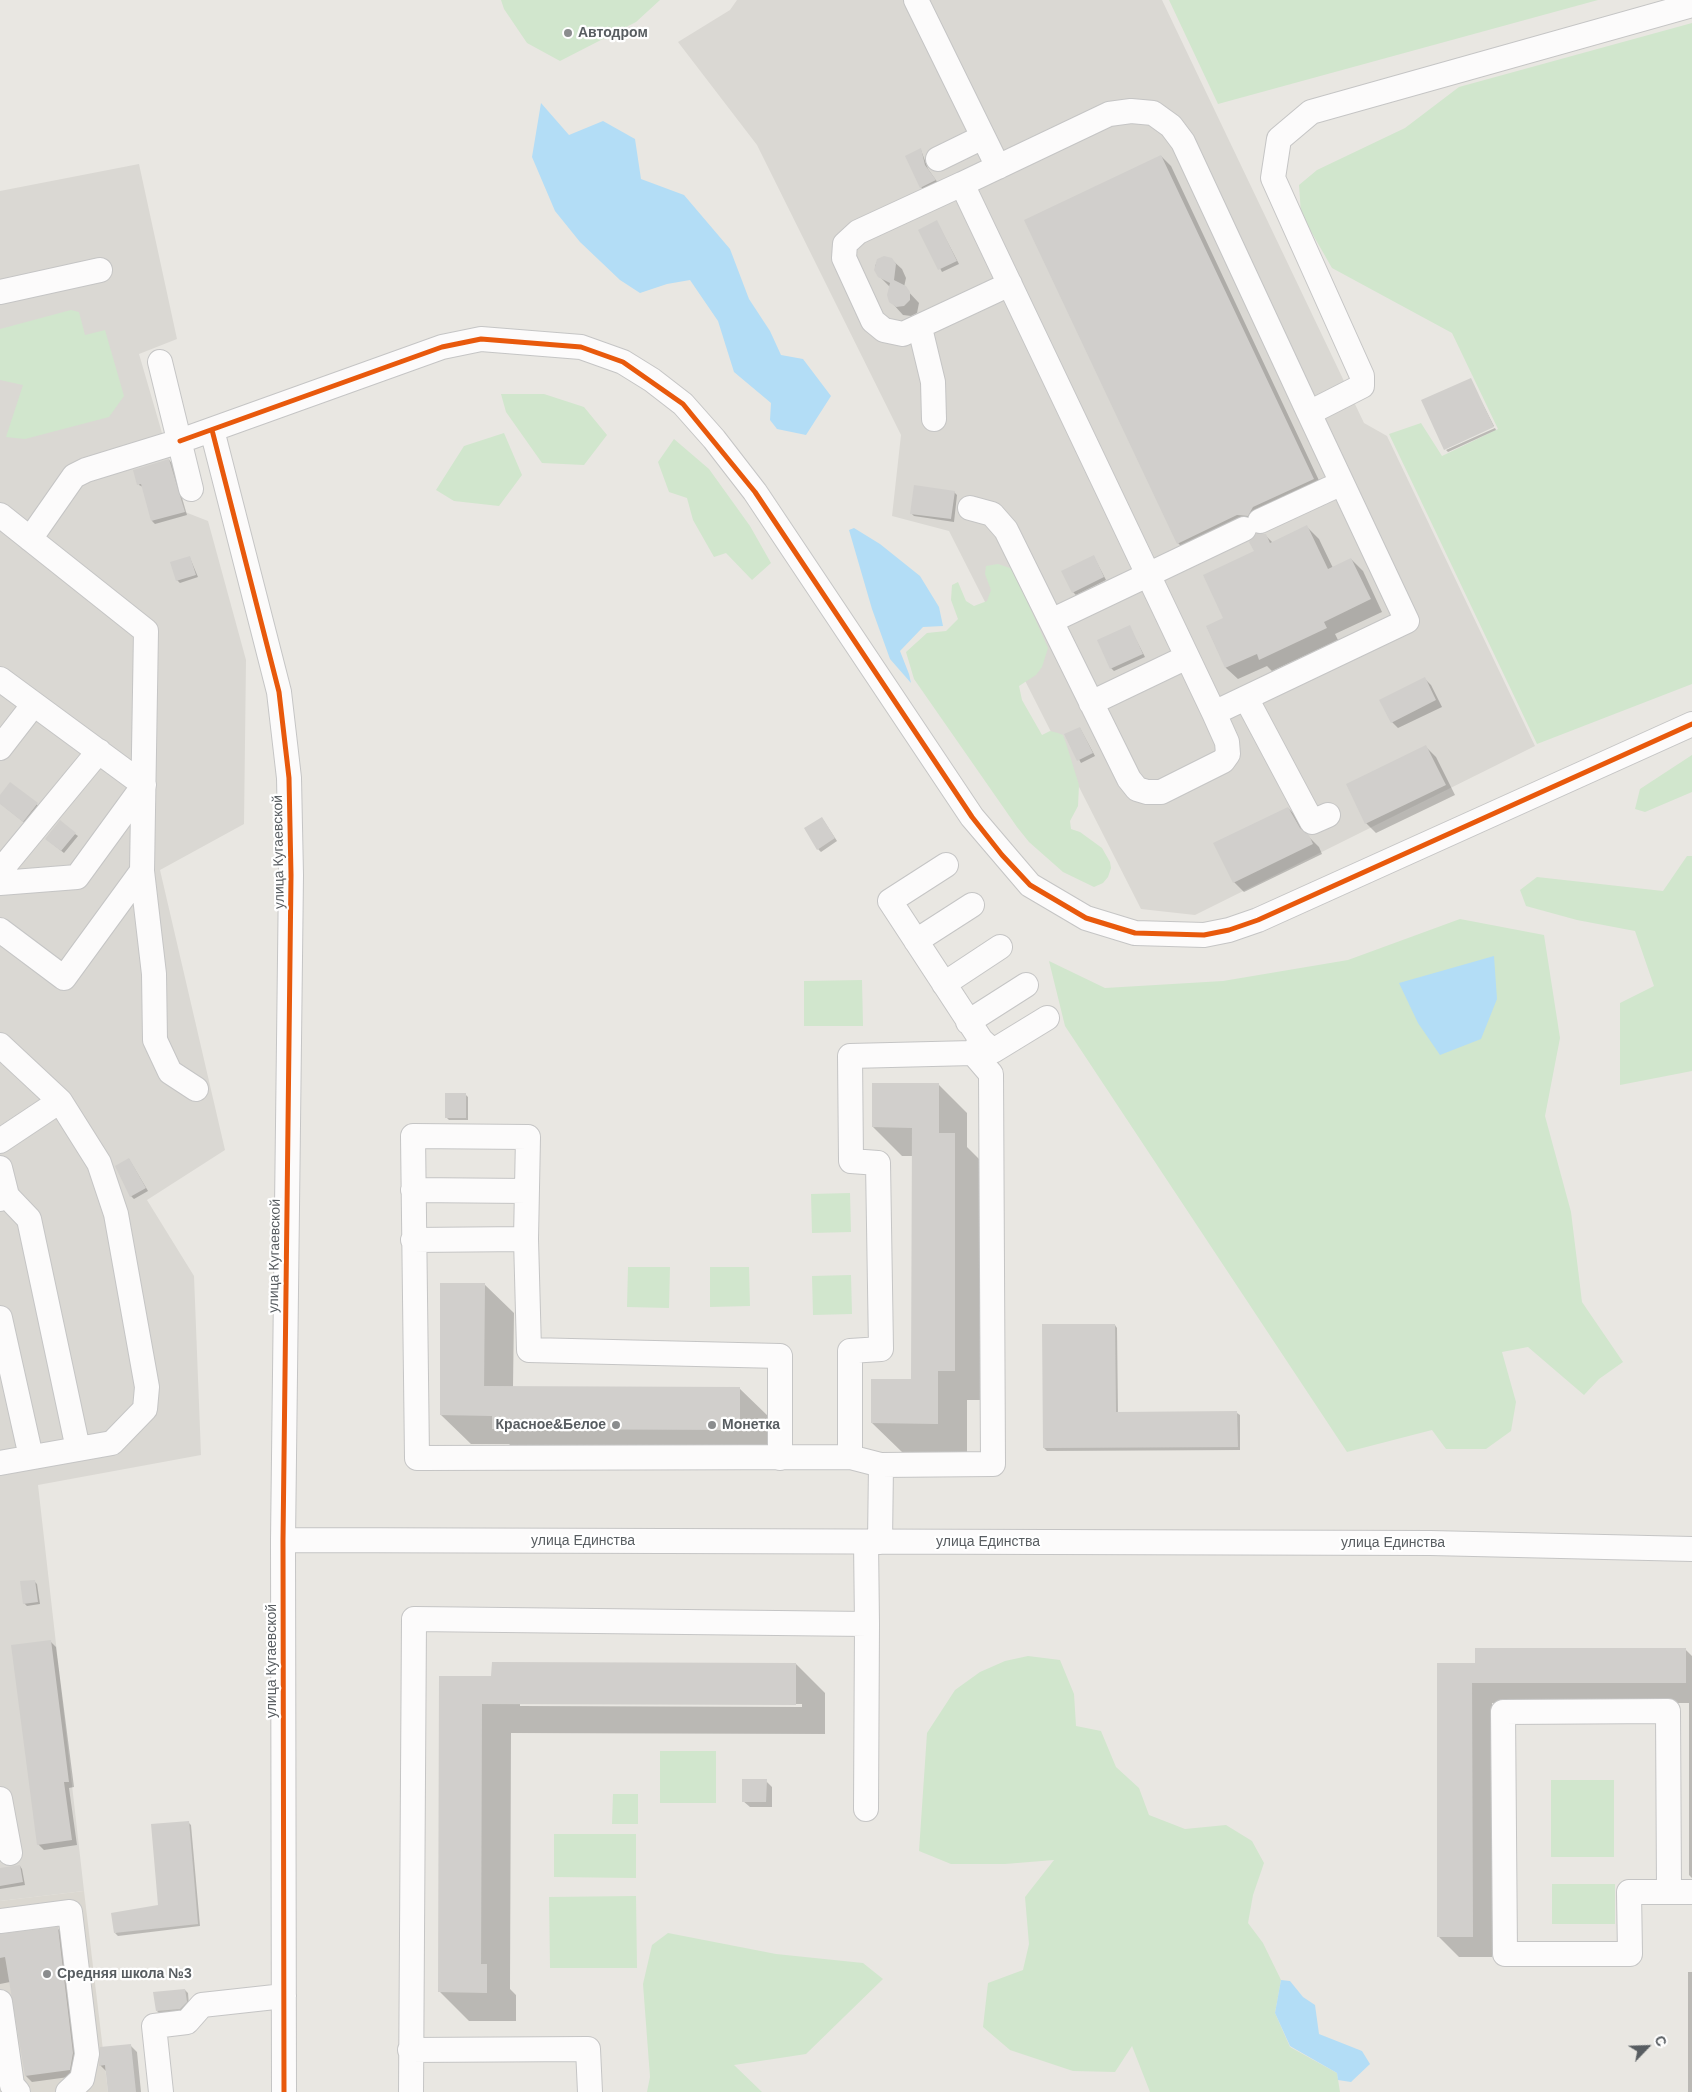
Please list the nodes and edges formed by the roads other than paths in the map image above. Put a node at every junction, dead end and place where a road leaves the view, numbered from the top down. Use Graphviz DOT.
graph roads {
  1 [pos="916,0"];
  2 [pos="1692,5"];
  3 [pos="984,137"];
  4 [pos="938,159"];
  5 [pos="998,167"];
  6 [pos="962,184"];
  7 [pos="100,270"];
  8 [pos="1010,284"];
  9 [pos="0,292"];
  10 [pos="920,328"];
  11 [pos="160,362"];
  12 [pos="1309,413"];
  13 [pos="934,419"];
  14 [pos="212,430"];
  15 [pos="180,441"];
  16 [pos="1342,482"];
  17 [pos="191,489"];
  18 [pos="970,508"];
  19 [pos="0,515"];
  20 [pos="30,540"];
  21 [pos="1148,575"];
  22 [pos="1052,621"];
  23 [pos="1187,657"];
  24 [pos="0,679"];
  25 [pos="1246,698"];
  26 [pos="1091,703"];
  27 [pos="34,704"];
  28 [pos="1214,713"];
  29 [pos="1692,724"];
  30 [pos="0,748"];
  31 [pos="99,751"];
  32 [pos="144,785"];
  33 [pos="1328,815"];
  34 [pos="946,865"];
  35 [pos="0,871"];
  36 [pos="142,871"];
  37 [pos="0,883"];
  38 [pos="972,905"];
  39 [pos="0,930"];
  40 [pos="916,941"];
  41 [pos="1000,947"];
  42 [pos="944,984"];
  43 [pos="1026,986"];
  44 [pos="1046,1018"];
  45 [pos="974,1039"];
  46 [pos="0,1045"];
  47 [pos="196,1089"];
  48 [pos="60,1101"];
  49 [pos="0,1141"];
  50 [pos="0,1168"];
  51 [pos="413,1190"];
  52 [pos="527,1191"];
  53 [pos="3,1198"];
  54 [pos="526,1239"];
  55 [pos="413,1240"];
  56 [pos="0,1318"];
  57 [pos="78,1449"];
  58 [pos="31,1457"];
  59 [pos="850,1457"];
  60 [pos="780,1458"];
  61 [pos="0,1463"];
  62 [pos="881,1465"];
  63 [pos="283,1540"];
  64 [pos="873,1542"];
  65 [pos="1692,1549"];
  66 [pos="866,1624"];
  67 [pos="0,1799"];
  68 [pos="866,1810"];
  69 [pos="10,1853"];
  70 [pos="1680,1892"];
  71 [pos="0,1922"];
  72 [pos="284,1996"];
  73 [pos="0,2002"];
  74 [pos="410,2050"];
  75 [pos="18,2092"];
  76 [pos="68,2092"];
  77 [pos="161,2092"];
  78 [pos="284,2092"];
  79 [pos="411,2092"];
  80 [pos="590,2092"];
  1 -- 3 [label="street"];
  2 -- 12 [label="street"];
  3 -- 4 [label="street"];
  3 -- 5 [label="street"];
  5 -- 6 [label="street"];
  5 -- 12 [label="street"];
  6 -- 8 [label="street"];
  6 -- 10 [label="street"];
  7 -- 9 [label="street"];
  8 -- 10 [label="street"];
  8 -- 21 [label="street"];
  10 -- 13 [label="street"];
  11 -- 15 [label="street"];
  12 -- 16 [label="street"];
  14 -- 15 [label="street"];
  14 -- 29 [label="street"];
  14 -- 63 [label="street, улица Кугаевской"];
  15 -- 17 [label="street"];
  15 -- 20 [label="street"];
  16 -- 21 [label="street"];
  16 -- 25 [label="street"];
  18 -- 22 [label="street"];
  19 -- 20 [label="street"];
  20 -- 32 [label="street"];
  21 -- 22 [label="street"];
  21 -- 23 [label="street"];
  22 -- 26 [label="street"];
  23 -- 26 [label="street"];
  23 -- 28 [label="street"];
  24 -- 27 [label="street"];
  25 -- 28 [label="street"];
  25 -- 33 [label="street"];
  26 -- 28 [label="street"];
  27 -- 30 [label="street"];
  27 -- 31 [label="street"];
  31 -- 32 [label="street"];
  31 -- 35 [label="street"];
  32 -- 36 [label="street"];
  32 -- 37 [label="street"];
  34 -- 40 [label="street"];
  36 -- 39 [label="street"];
  36 -- 47 [label="street"];
  38 -- 40 [label="street"];
  40 -- 42 [label="street"];
  41 -- 42 [label="street"];
  42 -- 45 [label="street"];
  43 -- 45 [label="street"];
  44 -- 45 [label="street"];
  45 -- 59 [label="street"];
  45 -- 62 [label="street"];
  46 -- 48 [label="street"];
  48 -- 49 [label="street"];
  48 -- 57 [label="street"];
  50 -- 53 [label="street"];
  51 -- 52 [label="street"];
  51 -- 52 [label="street"];
  51 -- 55 [label="street"];
  52 -- 54 [label="street"];
  53 -- 57 [label="street"];
  54 -- 55 [label="street"];
  54 -- 60 [label="street"];
  55 -- 60 [label="street"];
  56 -- 58 [label="street"];
  57 -- 58 [label="street"];
  58 -- 61 [label="street"];
  59 -- 60 [label="street"];
  59 -- 62 [label="street"];
  62 -- 64 [label="street"];
  63 -- 64 [label="street, улица Единства"];
  63 -- 72 [label="street, улица Кугаевской"];
  64 -- 65 [label="street, улица Единства"];
  64 -- 66 [label="street"];
  66 -- 68 [label="street"];
  66 -- 74 [label="street"];
  67 -- 69 [label="street"];
  70 -- 70 [label="street"];
  71 -- 76 [label="street"];
  72 -- 77 [label="street"];
  72 -- 78 [label="street, улица Кугаевской"];
  73 -- 75 [label="street"];
  74 -- 79 [label="street"];
  74 -- 80 [label="street"];
}
